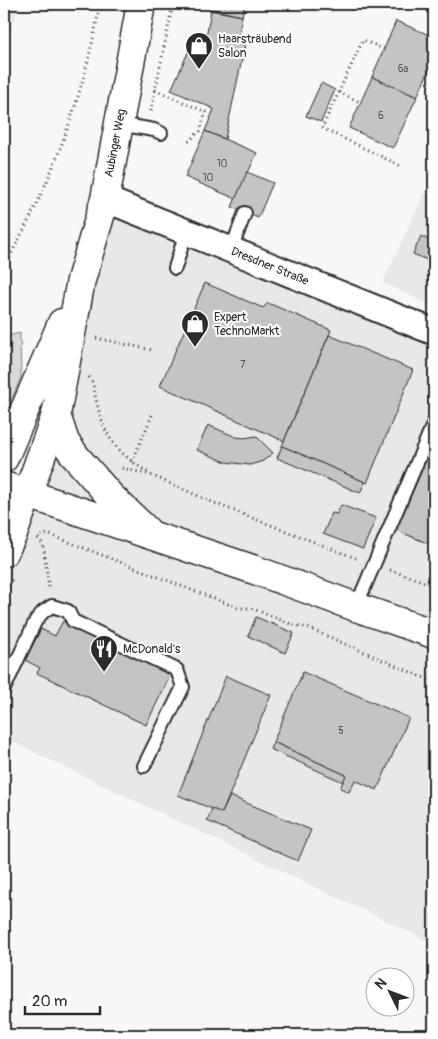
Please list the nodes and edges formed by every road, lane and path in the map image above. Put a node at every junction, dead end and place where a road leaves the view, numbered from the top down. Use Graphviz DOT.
graph roads {
  1 [pos="100,4"];
  2 [pos="141,4"];
  3 [pos="173,4"];
  4 [pos="384,49"];
  5 [pos="156,90"];
  6 [pos="339,92"];
  7 [pos="154,99"];
  8 [pos="360,102"];
  9 [pos="119,124"];
  10 [pos="161,133"];
  11 [pos="187,143"];
  12 [pos="401,166"];
  13 [pos="105,199"];
  14 [pos="246,213"];
  15 [pos="186,232"];
  16 [pos="231,250"];
  17 [pos="4,266"];
  18 [pos="174,268"];
  19 [pos="81,280"];
  20 [pos="71,332"];
  21 [pos="434,332"];
  22 [pos="152,350"];
  23 [pos="85,371"];
  24 [pos="153,413"];
  25 [pos="56,415"];
  26 [pos="434,422"];
  27 [pos="4,458"];
  28 [pos="132,462"];
  29 [pos="117,467"];
  30 [pos="151,475"];
  31 [pos="16,490"];
  32 [pos="151,535"];
  33 [pos="4,552"];
  34 [pos="374,565"];
  35 [pos="434,585"];
  36 [pos="52,606"];
  37 [pos="356,607"];
  38 [pos="434,634"];
  39 [pos="434,682"];
  40 [pos="4,689"];
  41 [pos="144,766"];
  1 -- 17 [label="path"];
  2 -- 9 [label="street, Aubinger Weg"];
  3 -- 5 [label="path"];
  4 -- 6 [label="path"];
  5 -- 7 [label="path"];
  5 -- 11 [label="path"];
  6 -- 8 [label="path"];
  6 -- 12 [label="path"];
  9 -- 10 [label="lane"];
  9 -- 13 [label="street, Aubinger Weg"];
  13 -- 15 [label="street, Dresdner Straße"];
  13 -- 19 [label="street, Aubinger Weg"];
  14 -- 16 [label="lane"];
  15 -- 16 [label="street, Dresdner Straße"];
  15 -- 18 [label="lane"];
  16 -- 21 [label="street, Dresdner Straße"];
  19 -- 20 [label="street, Aubinger Weg"];
  19 -- 27 [label="street, Aubinger Weg"];
  20 -- 22 [label="path"];
  20 -- 25 [label="street, Aubinger Weg"];
  23 -- 28 [label="path"];
  24 -- 28 [label="path"];
  25 -- 31 [label="street, Aubinger Weg"];
  25 -- 32 [label="street"];
  26 -- 34 [label="lane"];
  28 -- 30 [label="path"];
  29 -- 30 [label="path"];
  30 -- 34 [label="path"];
  31 -- 32 [label="street"];
  31 -- 33 [label="street, Aubinger Weg"];
  32 -- 37 [label="street"];
  34 -- 35 [label="path"];
  34 -- 37 [label="lane"];
  36 -- 39 [label="path"];
  36 -- 40 [label="lane"];
  36 -- 41 [label="lane"];
  37 -- 38 [label="street"];
}
